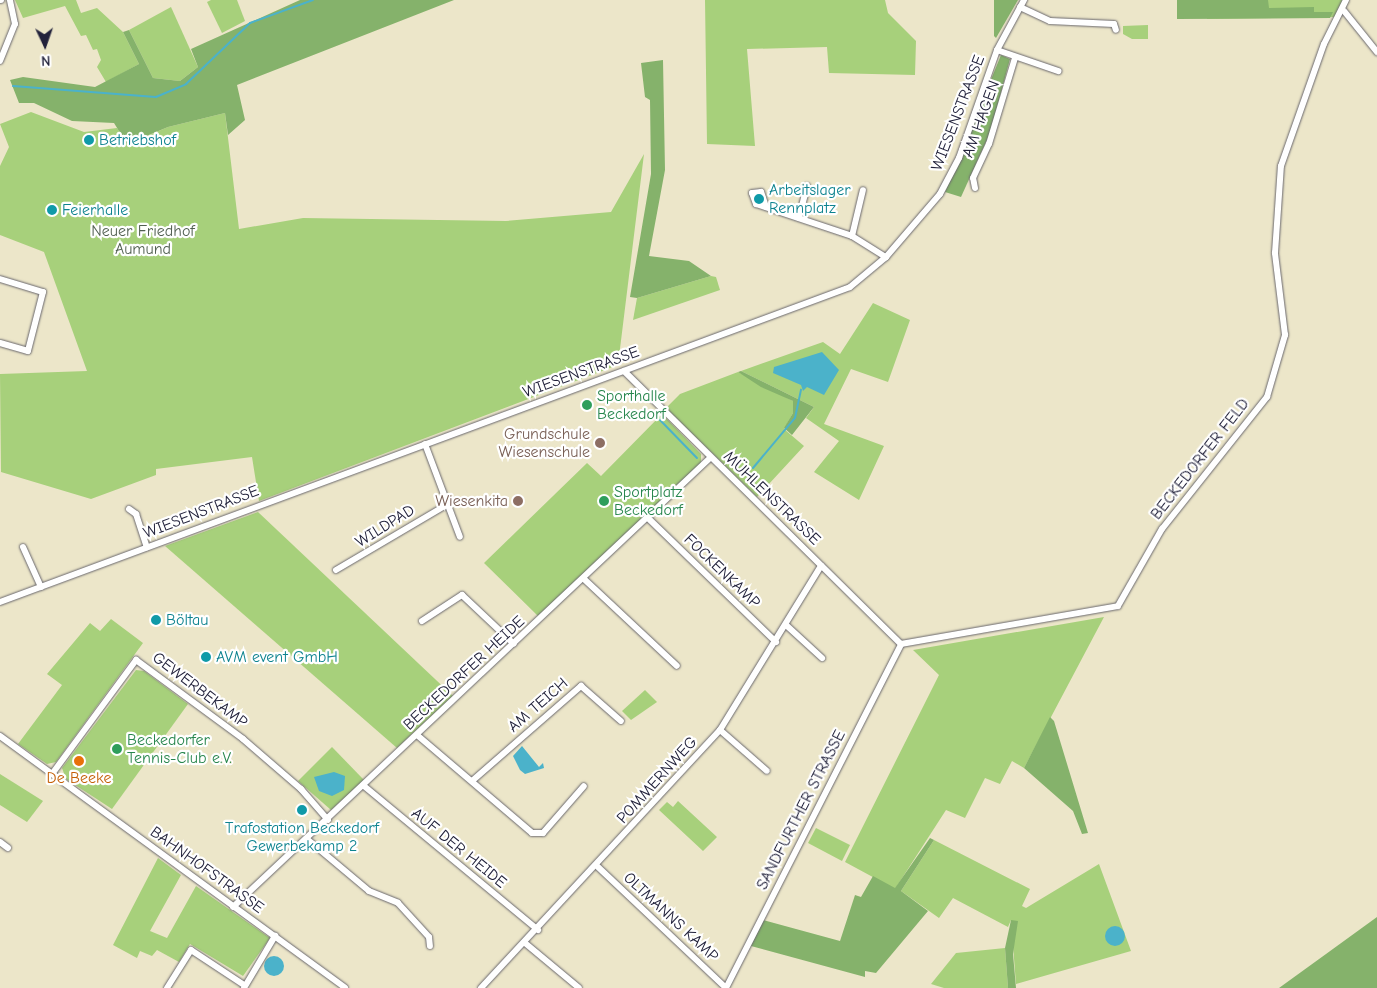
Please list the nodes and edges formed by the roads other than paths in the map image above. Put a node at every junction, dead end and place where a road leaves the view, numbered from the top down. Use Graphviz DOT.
graph roads {
  1 [pos="10,0"];
  2 [pos="1024,0"];
  3 [pos="1346,0"];
  4 [pos="1020,7"];
  5 [pos="1344,11"];
  6 [pos="1116,30"];
  7 [pos="997,50"];
  8 [pos="1377,52"];
  9 [pos="1015,58"];
  10 [pos="0,60"];
  11 [pos="1058,71"];
  12 [pos="807,186"];
  13 [pos="975,188"];
  14 [pos="863,190"];
  15 [pos="766,207"];
  16 [pos="799,218"];
  17 [pos="852,236"];
  18 [pos="886,256"];
  19 [pos="0,279"];
  20 [pos="0,343"];
  21 [pos="624,371"];
  22 [pos="425,444"];
  23 [pos="711,457"];
  24 [pos="448,504"];
  25 [pos="129,508"];
  26 [pos="649,519"];
  27 [pos="460,537"];
  28 [pos="23,547"];
  29 [pos="147,547"];
  30 [pos="822,566"];
  31 [pos="336,570"];
  32 [pos="584,579"];
  33 [pos="41,587"];
  34 [pos="0,602"];
  35 [pos="422,621"];
  36 [pos="786,625"];
  37 [pos="776,642"];
  38 [pos="514,644"];
  39 [pos="901,644"];
  40 [pos="822,658"];
  41 [pos="678,666"];
  42 [pos="621,721"];
  43 [pos="720,730"];
  44 [pos="417,735"];
  45 [pos="0,736"];
  46 [pos="767,771"];
  47 [pos="52,774"];
  48 [pos="472,782"];
  49 [pos="364,786"];
  50 [pos="584,786"];
  51 [pos="328,820"];
  52 [pos="307,839"];
  53 [pos="0,842"];
  54 [pos="8,848"];
  55 [pos="598,867"];
  56 [pos="234,907"];
  57 [pos="538,930"];
  58 [pos="275,936"];
  59 [pos="525,943"];
  60 [pos="430,946"];
  61 [pos="244,987"];
  62 [pos="167,988"];
  63 [pos="345,988"];
  64 [pos="481,988"];
  65 [pos="578,988"];
  66 [pos="726,988"];
  1 -- 10 [label="street"];
  2 -- 4 [label="street, WIESENSTRASSE"];
  3 -- 5 [label="street"];
  4 -- 6 [label="street"];
  4 -- 7 [label="street, WIESENSTRASSE"];
  5 -- 8 [label="street"];
  5 -- 39 [label="street, BECKEDORFER FELD"];
  7 -- 9 [label="street"];
  7 -- 18 [label="street, WIESENSTRASSE"];
  9 -- 11 [label="street"];
  9 -- 13 [label="street, AM HAGEN"];
  12 -- 16 [label="street"];
  14 -- 17 [label="street"];
  15 -- 16 [label="street"];
  16 -- 17 [label="street"];
  17 -- 18 [label="street"];
  18 -- 21 [label="street, WIESENSTRASSE"];
  19 -- 20 [label="street"];
  21 -- 22 [label="street, WIESENSTRASSE"];
  21 -- 23 [label="street, MÜHLENSTRASSE"];
  22 -- 24 [label="street"];
  22 -- 29 [label="street, WIESENSTRASSE"];
  23 -- 26 [label="street, BECKEDORFER HEIDE"];
  23 -- 30 [label="street, MÜHLENSTRASSE"];
  24 -- 27 [label="street"];
  24 -- 31 [label="street, WILDPAD"];
  25 -- 29 [label="street"];
  26 -- 32 [label="street, BECKEDORFER HEIDE"];
  26 -- 37 [label="street, FOCKENKAMP"];
  28 -- 33 [label="street"];
  29 -- 33 [label="street, WIESENSTRASSE"];
  30 -- 36 [label="street, POMMERNWEG"];
  30 -- 39 [label="street, MÜHLENSTRASSE"];
  32 -- 38 [label="street, BECKEDORFER HEIDE"];
  32 -- 41 [label="street"];
  33 -- 34 [label="street, WIESENSTRASSE"];
  35 -- 38 [label="street"];
  36 -- 37 [label="street, POMMERNWEG"];
  36 -- 40 [label="street"];
  37 -- 43 [label="street, POMMERNWEG"];
  38 -- 44 [label="street, BECKEDORFER HEIDE"];
  39 -- 66 [label="street, SANDFURTHER STRASSE"];
  42 -- 48 [label="street, AM TEICH"];
  43 -- 46 [label="street"];
  43 -- 55 [label="street, POMMERNWEG"];
  44 -- 48 [label="street"];
  44 -- 49 [label="street, BECKEDORFER HEIDE"];
  45 -- 47 [label="street, BAHNHOFSTRASSE"];
  47 -- 51 [label="street, GEWERBEKAMP"];
  47 -- 56 [label="street, BAHNHOFSTRASSE"];
  48 -- 50 [label="street"];
  49 -- 51 [label="street, BECKEDORFER HEIDE"];
  49 -- 57 [label="street, AUF DER HEIDE"];
  51 -- 52 [label="street, BECKEDORFER HEIDE"];
  52 -- 56 [label="street, BECKEDORFER HEIDE"];
  52 -- 60 [label="street"];
  53 -- 54 [label="street"];
  55 -- 57 [label="street, POMMERNWEG"];
  55 -- 66 [label="street, OLTMANNS KAMP"];
  56 -- 58 [label="street, BAHNHOFSTRASSE"];
  57 -- 59 [label="street, POMMERNWEG"];
  58 -- 61 [label="street"];
  58 -- 63 [label="street, BAHNHOFSTRASSE"];
  59 -- 64 [label="street, POMMERNWEG"];
  59 -- 65 [label="street"];
  61 -- 62 [label="street"];
}
